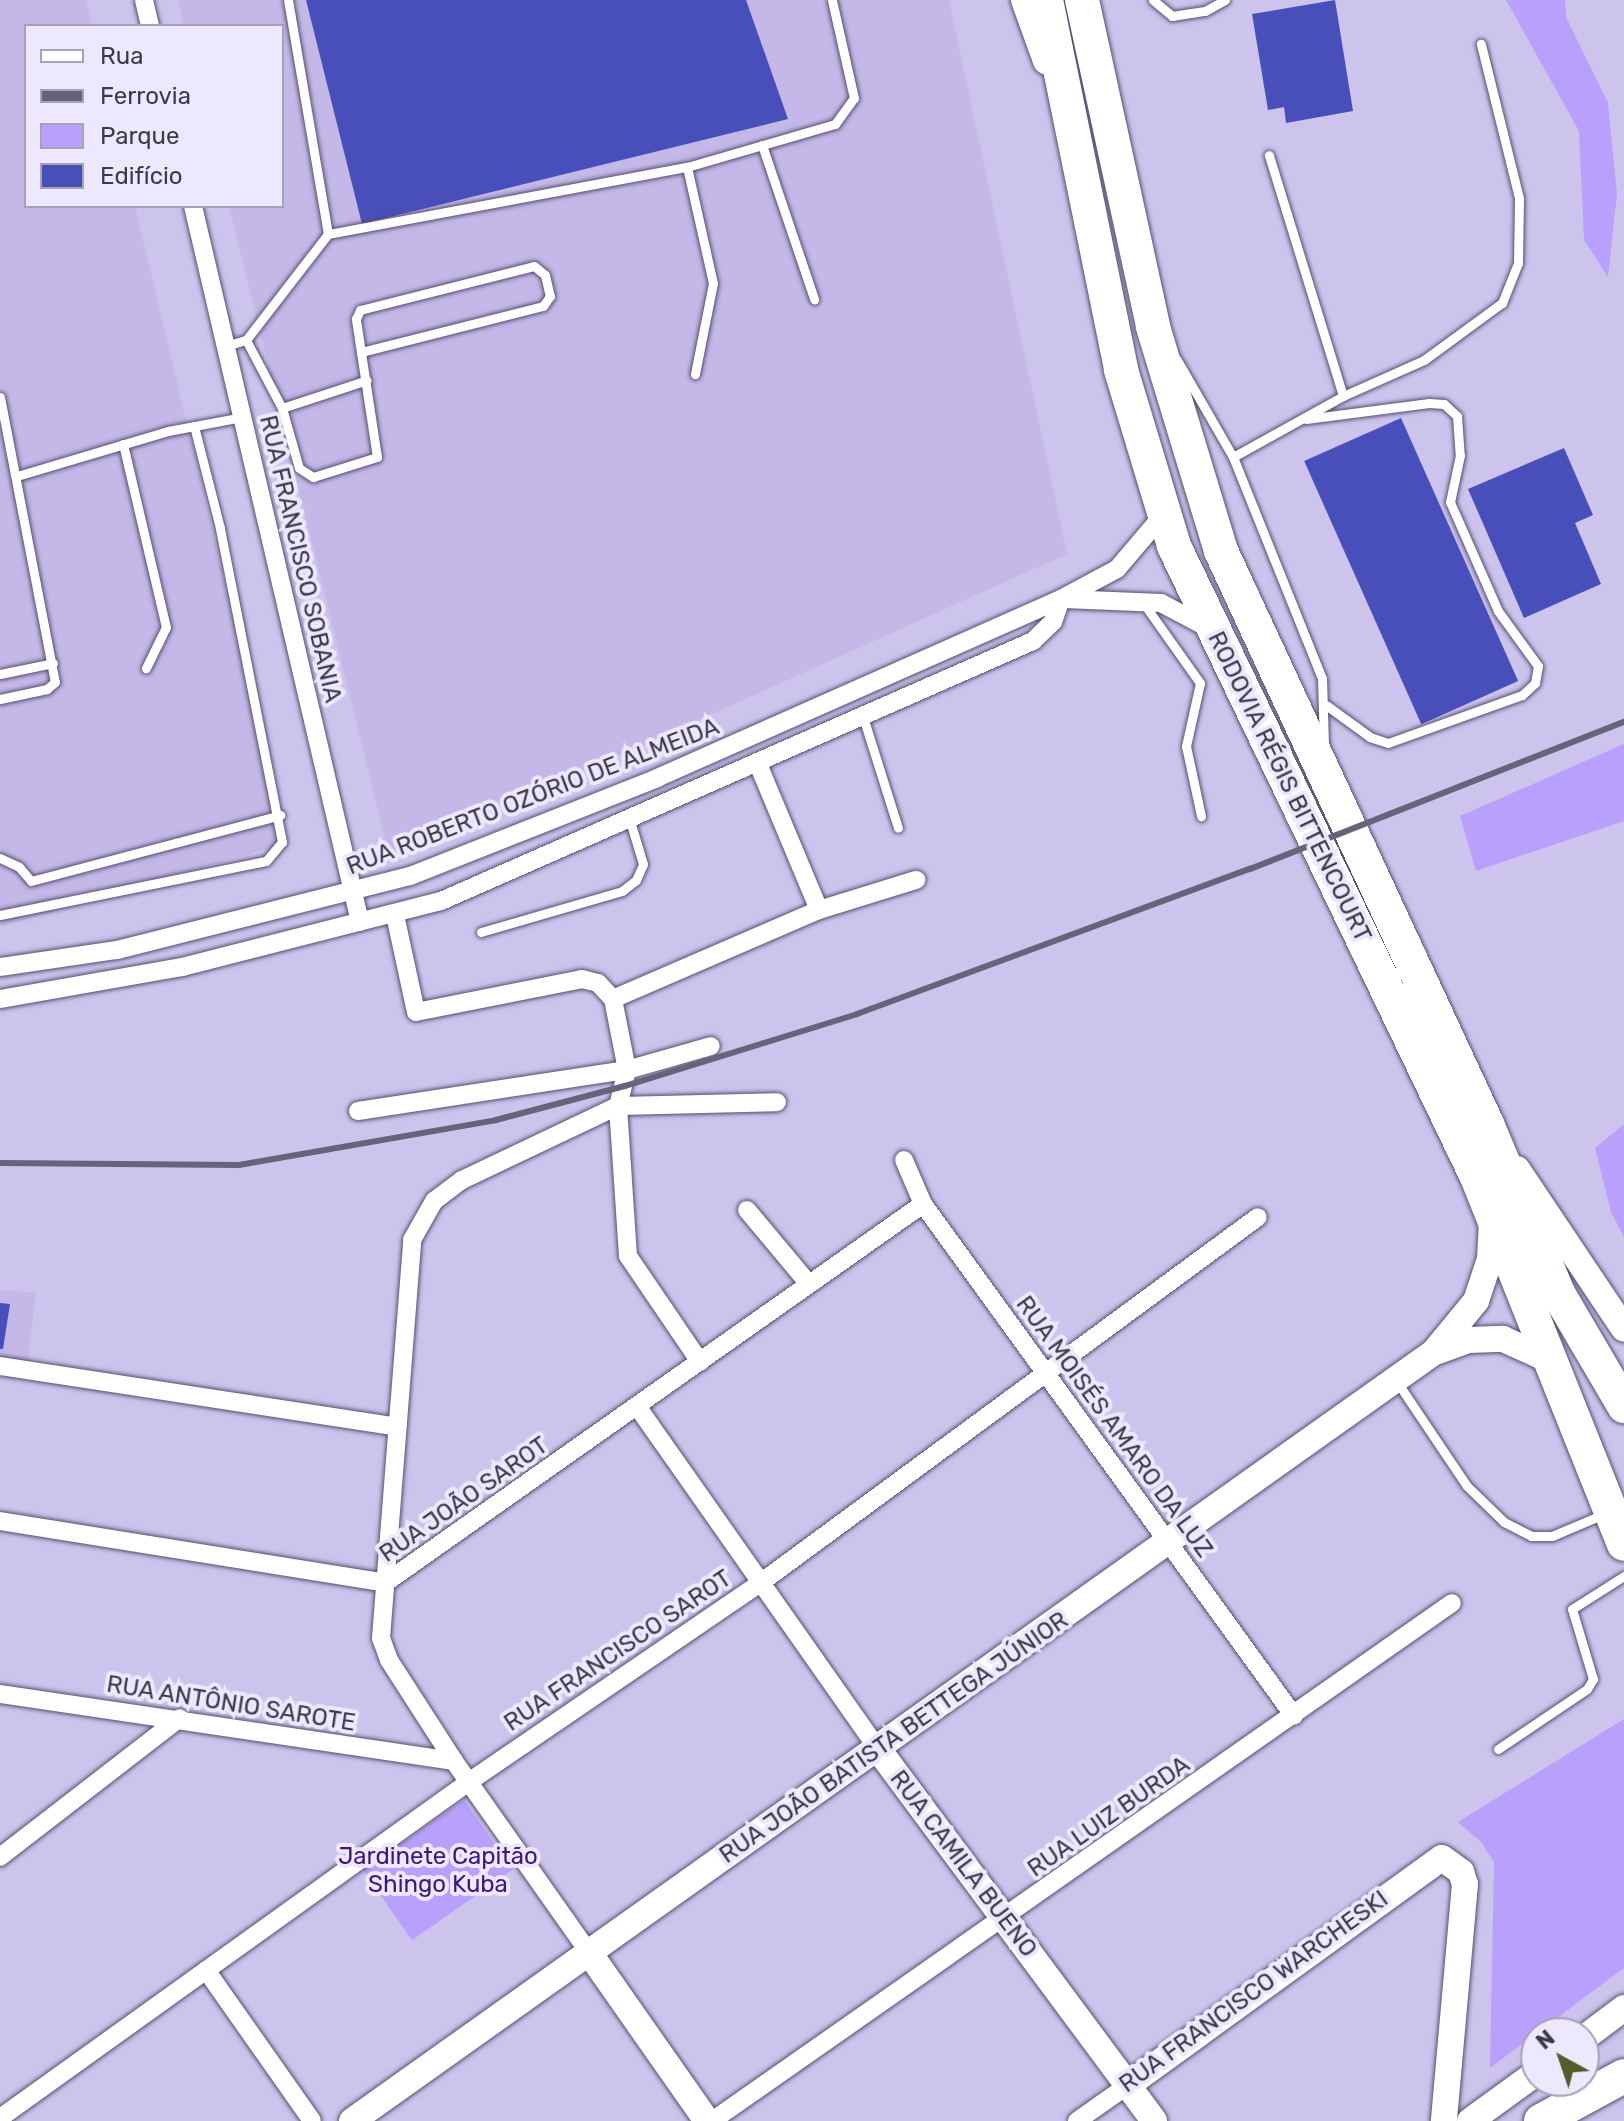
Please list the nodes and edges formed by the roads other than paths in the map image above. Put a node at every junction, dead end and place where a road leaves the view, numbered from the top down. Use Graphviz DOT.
graph roads {
  1 [pos="144,0"];
  2 [pos="288,0"];
  3 [pos="832,0"];
  4 [pos="1024,0"];
  5 [pos="1046,0"];
  6 [pos="1082,0"];
  7 [pos="1088,0"];
  8 [pos="1153,0"];
  9 [pos="1225,0"];
  10 [pos="150,24"];
  11 [pos="1481,44"];
  12 [pos="1099,78"];
  13 [pos="762,145"];
  14 [pos="1077,151"];
  15 [pos="1269,155"];
  16 [pos="687,167"];
  17 [pos="193,208"];
  18 [pos="328,234"];
  19 [pos="814,299"];
  20 [pos="1153,327"];
  21 [pos="246,340"];
  22 [pos="225,346"];
  23 [pos="361,352"];
  24 [pos="695,374"];
  25 [pos="367,380"];
  26 [pos="1343,396"];
  27 [pos="0,397"];
  28 [pos="282,408"];
  29 [pos="242,417"];
  30 [pos="1306,419"];
  31 [pos="194,426"];
  32 [pos="123,444"];
  33 [pos="1233,457"];
  34 [pos="17,476"];
  35 [pos="1163,515"];
  36 [pos="1061,599"];
  37 [pos="1142,601"];
  38 [pos="1214,632"];
  39 [pos="53,663"];
  40 [pos="146,668"];
  41 [pos="0,674"];
  42 [pos="854,691"];
  43 [pos="0,699"];
  44 [pos="1326,705"];
  45 [pos="863,717"];
  46 [pos="758,764"];
  47 [pos="1322,776"];
  48 [pos="619,793"];
  49 [pos="280,815"];
  50 [pos="1201,816"];
  51 [pos="630,821"];
  52 [pos="898,828"];
  53 [pos="0,858"];
  54 [pos="916,880"];
  55 [pos="354,894"];
  56 [pos="819,910"];
  57 [pos="281,911"];
  58 [pos="0,915"];
  59 [pos="395,915"];
  60 [pos="360,922"];
  61 [pos="481,932"];
  62 [pos="289,940"];
  63 [pos="88,955"];
  64 [pos="0,967"];
  65 [pos="93,985"];
  66 [pos="0,999"];
  67 [pos="613,999"];
  68 [pos="711,1046"];
  69 [pos="627,1070"];
  70 [pos="777,1102"];
  71 [pos="618,1106"];
  72 [pos="358,1111"];
  73 [pos="1487,1124"];
  74 [pos="904,1160"];
  75 [pos="923,1204"];
  76 [pos="1491,1209"];
  77 [pos="747,1210"];
  78 [pos="1258,1217"];
  79 [pos="808,1283"];
  80 [pos="1624,1329"];
  81 [pos="1434,1352"];
  82 [pos="1550,1360"];
  83 [pos="700,1362"];
  84 [pos="0,1366"];
  85 [pos="1046,1376"];
  86 [pos="1395,1380"];
  87 [pos="1624,1406"];
  88 [pos="639,1409"];
  89 [pos="397,1427"];
  90 [pos="1611,1511"];
  91 [pos="0,1521"];
  92 [pos="1169,1542"];
  93 [pos="1624,1544"];
  94 [pos="1624,1576"];
  95 [pos="763,1581"];
  96 [pos="385,1583"];
  97 [pos="1452,1603"];
  98 [pos="0,1694"];
  99 [pos="1294,1716"];
  100 [pos="180,1718"];
  101 [pos="878,1749"];
  102 [pos="1498,1749"];
  103 [pos="454,1761"];
  104 [pos="470,1781"];
  105 [pos="0,1857"];
  106 [pos="1004,1919"];
  107 [pos="590,1954"];
  108 [pos="206,1970"];
  109 [pos="1624,2008"];
  110 [pos="1600,2026"];
  111 [pos="1624,2076"];
  112 [pos="1128,2085"];
  113 [pos="1520,2085"];
  114 [pos="0,2118"];
  115 [pos="1474,2118"];
  116 [pos="312,2121"];
  117 [pos="352,2121"];
  118 [pos="710,2121"];
  119 [pos="1077,2121"];
  120 [pos="1154,2121"];
  121 [pos="1444,2121"];
  122 [pos="1541,2121"];
  1 -- 10 [label="street"];
  2 -- 18 [label="lane"];
  3 -- 13 [label="lane"];
  4 -- 14 [label="main road"];
  5 -- 14 [label="highway, RODOVIA RÉGIS BITTENCOURT"];
  6 -- 12 [label="highway, RODOVIA RÉGIS BITTENCOURT"];
  7 -- 12 [label="main road"];
  8 -- 9 [label="lane"];
  11 -- 26 [label="lane"];
  12 -- 20 [label="highway, RODOVIA RÉGIS BITTENCOURT"];
  13 -- 16 [label="lane"];
  13 -- 19 [label="lane"];
  14 -- 35 [label="highway, RODOVIA RÉGIS BITTENCOURT"];
  15 -- 26 [label="lane"];
  16 -- 18 [label="lane"];
  16 -- 24 [label="lane"];
  17 -- 22 [label="street, RUA FRANCISCO SOBANIA"];
  18 -- 21 [label="lane"];
  20 -- 33 [label="lane"];
  20 -- 47 [label="highway, RODOVIA RÉGIS BITTENCOURT"];
  21 -- 22 [label="lane"];
  21 -- 28 [label="lane"];
  22 -- 29 [label="street, RUA FRANCISCO SOBANIA"];
  23 -- 23 [label="lane"];
  23 -- 25 [label="lane"];
  25 -- 28 [label="lane"];
  25 -- 28 [label="lane"];
  26 -- 30 [label="lane"];
  27 -- 34 [label="lane"];
  29 -- 31 [label="lane"];
  29 -- 55 [label="street, RUA FRANCISCO SOBANIA"];
  30 -- 33 [label="lane"];
  30 -- 44 [label="lane"];
  31 -- 32 [label="lane"];
  31 -- 49 [label="lane"];
  32 -- 34 [label="lane"];
  32 -- 40 [label="lane"];
  33 -- 44 [label="lane"];
  34 -- 39 [label="lane"];
  35 -- 36 [label="street, RUA ROBERTO OZÓRIO DE ALMEIDA"];
  35 -- 38 [label="highway, RODOVIA RÉGIS BITTENCOURT"];
  36 -- 37 [label="street, RUA ROBERTO OZÓRIO DE ALMEIDA"];
  36 -- 42 [label="street, RUA ROBERTO OZÓRIO DE ALMEIDA"];
  36 -- 45 [label="street"];
  37 -- 38 [label="street, RUA ROBERTO OZÓRIO DE ALMEIDA"];
  37 -- 50 [label="lane"];
  38 -- 76 [label="highway, RODOVIA RÉGIS BITTENCOURT"];
  39 -- 41 [label="lane"];
  39 -- 43 [label="lane"];
  42 -- 45 [label="street"];
  42 -- 48 [label="street, RUA ROBERTO OZÓRIO DE ALMEIDA"];
  44 -- 47 [label="lane"];
  45 -- 46 [label="street"];
  45 -- 52 [label="lane"];
  46 -- 51 [label="street"];
  46 -- 56 [label="street"];
  47 -- 73 [label="highway, RODOVIA RÉGIS BITTENCOURT"];
  48 -- 51 [label="street"];
  48 -- 55 [label="street, RUA ROBERTO OZÓRIO DE ALMEIDA"];
  49 -- 53 [label="lane"];
  49 -- 58 [label="lane"];
  51 -- 59 [label="street"];
  51 -- 61 [label="lane"];
  54 -- 56 [label="street"];
  55 -- 57 [label="street, RUA ROBERTO OZÓRIO DE ALMEIDA"];
  55 -- 60 [label="street, RUA FRANCISCO SOBANIA"];
  56 -- 67 [label="street"];
  57 -- 62 [label="street"];
  57 -- 63 [label="street, RUA ROBERTO OZÓRIO DE ALMEIDA"];
  59 -- 60 [label="street"];
  59 -- 67 [label="street"];
  60 -- 62 [label="street"];
  62 -- 65 [label="street"];
  63 -- 64 [label="street, RUA ROBERTO OZÓRIO DE ALMEIDA"];
  63 -- 65 [label="street"];
  65 -- 66 [label="street"];
  67 -- 69 [label="street"];
  68 -- 69 [label="street"];
  69 -- 71 [label="street"];
  69 -- 72 [label="street"];
  70 -- 71 [label="street"];
  71 -- 83 [label="street"];
  71 -- 89 [label="street"];
  73 -- 80 [label="main road"];
  73 -- 87 [label="highway, RODOVIA RÉGIS BITTENCOURT"];
  74 -- 75 [label="street, RUA MOISÉS AMARO DA LUZ"];
  75 -- 79 [label="street, RUA JOÃO SAROT"];
  75 -- 85 [label="street, RUA MOISÉS AMARO DA LUZ"];
  76 -- 81 [label="main road, RUA JOÃO BATISTA BETTEGA JÚNIOR"];
  76 -- 82 [label="highway, RODOVIA RÉGIS BITTENCOURT"];
  77 -- 79 [label="street"];
  78 -- 85 [label="street, RUA FRANCISCO SAROT"];
  79 -- 83 [label="street, RUA JOÃO SAROT"];
  81 -- 82 [label="main road, RUA JOÃO BATISTA BETTEGA JÚNIOR"];
  81 -- 86 [label="main road, RUA JOÃO BATISTA BETTEGA JÚNIOR"];
  82 -- 90 [label="highway, RODOVIA RÉGIS BITTENCOURT"];
  83 -- 88 [label="street, RUA JOÃO SAROT"];
  84 -- 89 [label="street"];
  85 -- 92 [label="street, RUA MOISÉS AMARO DA LUZ"];
  85 -- 95 [label="street, RUA FRANCISCO SAROT"];
  86 -- 90 [label="lane"];
  86 -- 92 [label="main road, RUA JOÃO BATISTA BETTEGA JÚNIOR"];
  88 -- 95 [label="street, RUA CAMILA BUENO"];
  88 -- 96 [label="street, RUA JOÃO SAROT"];
  89 -- 96 [label="street"];
  90 -- 93 [label="highway, RODOVIA RÉGIS BITTENCOURT"];
  91 -- 96 [label="street, RUA JOÃO SAROT"];
  92 -- 99 [label="street, RUA MOISÉS AMARO DA LUZ"];
  92 -- 101 [label="main road, RUA JOÃO BATISTA BETTEGA JÚNIOR"];
  94 -- 102 [label="lane"];
  95 -- 101 [label="street, RUA CAMILA BUENO"];
  95 -- 104 [label="street, RUA FRANCISCO SAROT"];
  96 -- 103 [label="street"];
  97 -- 99 [label="street, RUA LUIZ BURDA"];
  98 -- 100 [label="street, RUA ANTÔNIO SAROTE"];
  99 -- 106 [label="street, RUA LUIZ BURDA"];
  100 -- 103 [label="street, RUA ANTÔNIO SAROTE"];
  100 -- 105 [label="street"];
  101 -- 106 [label="main road, RUA CAMILA BUENO"];
  101 -- 107 [label="main road, RUA JOÃO BATISTA BETTEGA JÚNIOR"];
  103 -- 104 [label="street"];
  104 -- 107 [label="street"];
  104 -- 108 [label="street, RUA FRANCISCO SAROT"];
  106 -- 112 [label="main road, RUA CAMILA BUENO"];
  106 -- 118 [label="street, RUA LUIZ BURDA"];
  107 -- 117 [label="main road, RUA JOÃO BATISTA BETTEGA JÚNIOR"];
  107 -- 118 [label="main road"];
  108 -- 114 [label="street, RUA FRANCISCO SAROT"];
  108 -- 116 [label="street"];
  109 -- 110 [label="main road"];
  111 -- 122 [label="highway"];
  112 -- 119 [label="street, RUA FRANCISCO WARCHESKI"];
  112 -- 120 [label="main road, RUA CAMILA BUENO"];
  112 -- 121 [label="main road, RUA FRANCISCO WARCHESKI"];
  113 -- 115 [label="main road"];
}
